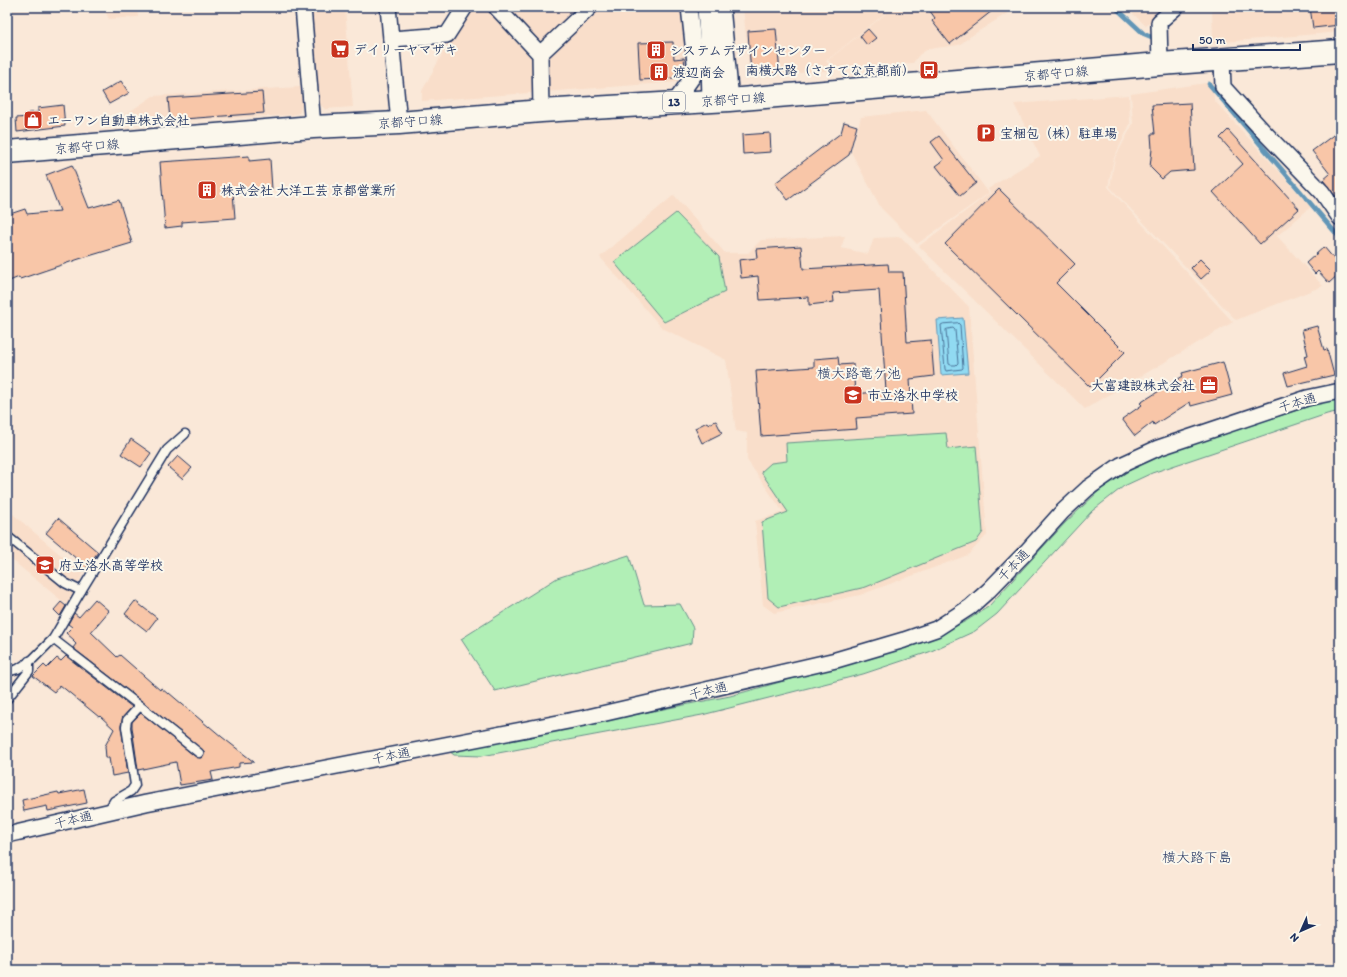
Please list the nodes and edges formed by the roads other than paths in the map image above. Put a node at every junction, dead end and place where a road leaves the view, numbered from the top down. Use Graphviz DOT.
graph roads {
  1 [pos="303,7"];
  2 [pos="388,7"];
  3 [pos="465,7"];
  4 [pos="496,7"];
  5 [pos="590,7"];
  6 [pos="689,7"];
  7 [pos="707,7"];
  8 [pos="720,7"];
  9 [pos="1176,7"];
  10 [pos="391,39"];
  11 [pos="1340,52"];
  12 [pos="540,54"];
  13 [pos="1160,57"];
  14 [pos="1222,60"];
  15 [pos="721,100"];
  16 [pos="675,102"];
  17 [pos="541,111"];
  18 [pos="399,123"];
  19 [pos="314,127"];
  20 [pos="7,152"];
  21 [pos="1340,218"];
  22 [pos="1340,391"];
  23 [pos="185,434"];
  24 [pos="7,536"];
  25 [pos="81,591"];
  26 [pos="53,639"];
  27 [pos="29,661"];
  28 [pos="7,672"];
  29 [pos="7,699"];
  30 [pos="140,706"];
  31 [pos="199,753"];
  32 [pos="107,812"];
  33 [pos="7,835"];
  1 -- 19 [label="street"];
  2 -- 10 [label="street"];
  3 -- 10 [label="street"];
  4 -- 12 [label="street"];
  5 -- 12 [label="street"];
  6 -- 16 [label="street"];
  7 -- 15 [label="street"];
  8 -- 15 [label="street"];
  9 -- 13 [label="street"];
  10 -- 18 [label="street"];
  11 -- 14 [label="main road, 京都守口線 / 13"];
  12 -- 17 [label="street"];
  13 -- 14 [label="main road, 京都守口線 / 13"];
  13 -- 15 [label="main road, 京都守口線 / 13"];
  14 -- 21 [label="street"];
  15 -- 16 [label="main road, 京都守口線 / 13"];
  16 -- 17 [label="main road, 京都守口線 / 13"];
  17 -- 18 [label="main road, 京都守口線 / 13"];
  18 -- 19 [label="main road, 京都守口線 / 13"];
  19 -- 20 [label="main road, 京都守口線 / 13"];
  22 -- 32 [label="street, 千本通"];
  23 -- 25 [label="lane"];
  24 -- 25 [label="lane"];
  25 -- 26 [label="lane"];
  26 -- 27 [label="lane"];
  26 -- 30 [label="lane"];
  27 -- 28 [label="lane"];
  27 -- 29 [label="lane"];
  30 -- 31 [label="lane"];
  30 -- 32 [label="lane"];
  32 -- 33 [label="street, 千本通"];
}
